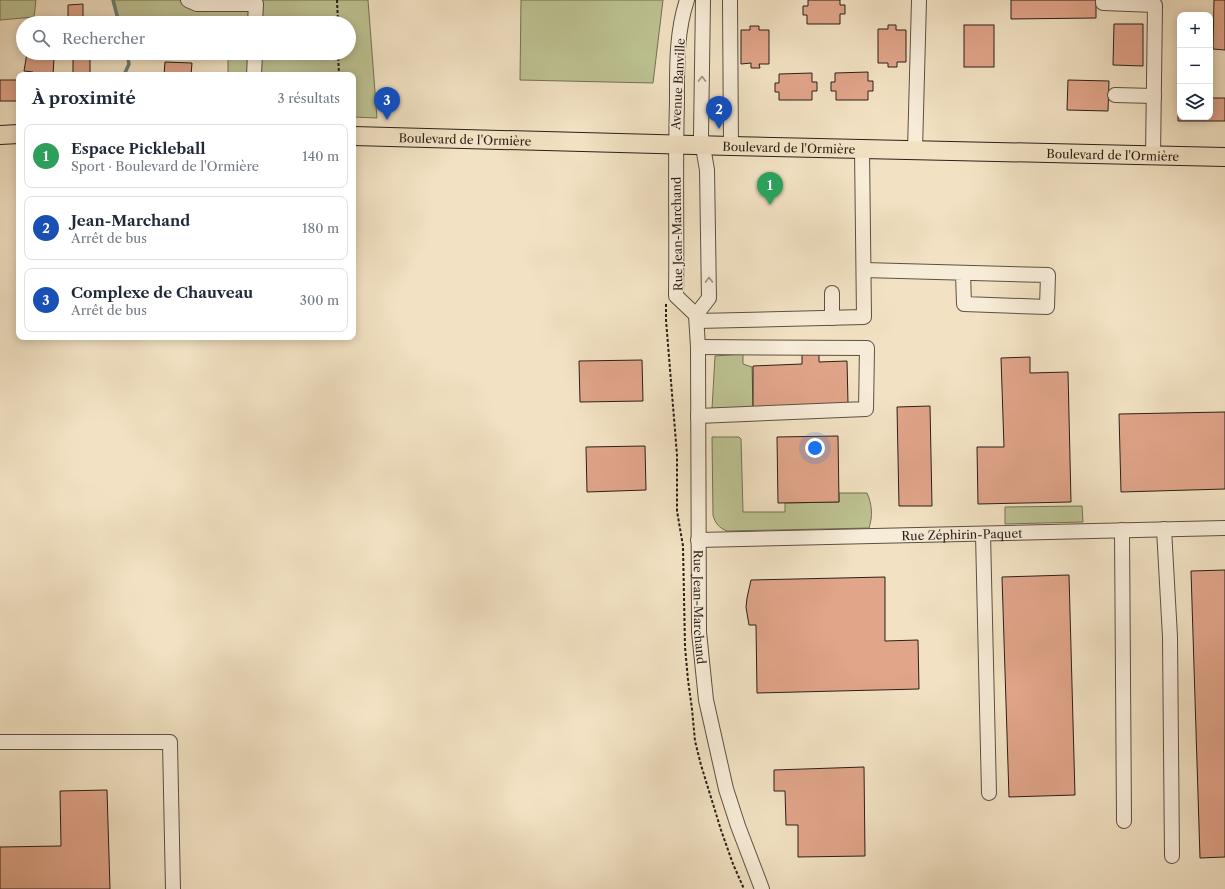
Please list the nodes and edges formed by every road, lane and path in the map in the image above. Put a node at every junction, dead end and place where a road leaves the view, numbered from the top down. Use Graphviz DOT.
graph roads {
  1 [pos="188,0"];
  2 [pos="338,0"];
  3 [pos="687,0"];
  4 [pos="704,0"];
  5 [pos="730,0"];
  6 [pos="919,0"];
  7 [pos="1103,0"];
  8 [pos="255,16"];
  9 [pos="338,16"];
  10 [pos="255,60"];
  11 [pos="338,60"];
  12 [pos="254,72"];
  13 [pos="339,72"];
  14 [pos="1115,95"];
  15 [pos="1154,96"];
  16 [pos="0,134"];
  17 [pos="16,134"];
  18 [pos="356,136"];
  19 [pos="676,145"];
  20 [pos="702,146"];
  21 [pos="731,146"];
  22 [pos="862,149"];
  23 [pos="915,150"];
  24 [pos="1153,156"];
  25 [pos="1225,157"];
  26 [pos="864,270"];
  27 [pos="963,273"];
  28 [pos="832,293"];
  29 [pos="666,303"];
  30 [pos="696,318"];
  31 [pos="832,318"];
  32 [pos="698,347"];
  33 [pos="698,416"];
  34 [pos="1225,528"];
  35 [pos="1164,529"];
  36 [pos="1122,530"];
  37 [pos="983,534"];
  38 [pos="698,540"];
  39 [pos="0,742"];
  40 [pos="989,793"];
  41 [pos="1124,821"];
  42 [pos="1172,856"];
  43 [pos="173,889"];
  44 [pos="744,889"];
  45 [pos="762,889"];
  1 -- 8 [label="street"];
  2 -- 9 [label="path"];
  3 -- 19 [label="street, Avenue Banville"];
  20 -- 4 [label="street, Avenue Banville, one-way"];
  5 -- 21 [label="street"];
  6 -- 23 [label="street"];
  7 -- 15 [label="street"];
  10 -- 12 [label="street"];
  11 -- 13 [label="path"];
  14 -- 15 [label="street"];
  15 -- 24 [label="street"];
  16 -- 17 [label="main road"];
  18 -- 19 [label="main road, Boulevard de l'Ormière"];
  19 -- 20 [label="main road, Boulevard de l'Ormière"];
  19 -- 30 [label="street, Rue Jean-Marchand"];
  20 -- 21 [label="main road, Boulevard de l'Ormière"];
  30 -- 20 [label="street, one-way"];
  21 -- 22 [label="main road, Boulevard de l'Ormière"];
  22 -- 23 [label="main road, Boulevard de l'Ormière"];
  22 -- 26 [label="street"];
  23 -- 24 [label="main road, Boulevard de l'Ormière"];
  24 -- 25 [label="main road, Boulevard de l'Ormière"];
  26 -- 27 [label="street"];
  26 -- 31 [label="street"];
  27 -- 27 [label="street"];
  28 -- 31 [label="street"];
  29 -- 44 [label="path"];
  30 -- 31 [label="street"];
  30 -- 32 [label="street, Rue Jean-Marchand"];
  32 -- 33 [label="street, Rue Jean-Marchand"];
  32 -- 33 [label="street"];
  33 -- 38 [label="street, Rue Jean-Marchand"];
  34 -- 35 [label="street, Rue Zéphirin-Paquet"];
  35 -- 36 [label="street, Rue Zéphirin-Paquet"];
  35 -- 42 [label="street"];
  36 -- 37 [label="street, Rue Zéphirin-Paquet"];
  36 -- 41 [label="street"];
  37 -- 38 [label="street, Rue Zéphirin-Paquet"];
  37 -- 40 [label="street"];
  38 -- 45 [label="street, Rue Jean-Marchand"];
  39 -- 43 [label="street"];
}
